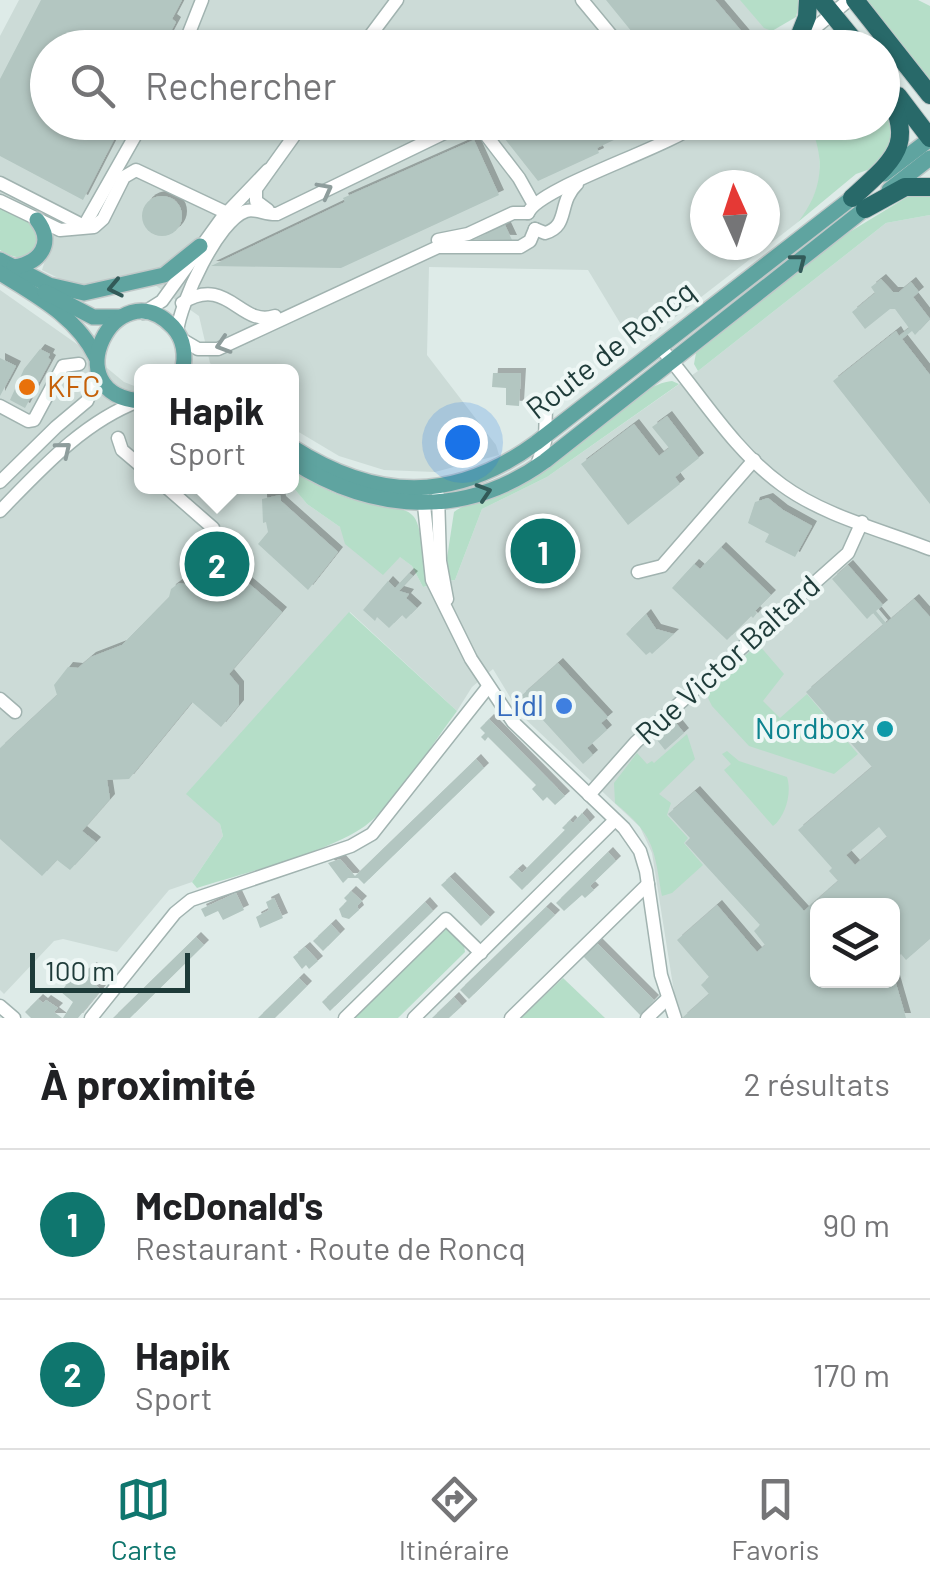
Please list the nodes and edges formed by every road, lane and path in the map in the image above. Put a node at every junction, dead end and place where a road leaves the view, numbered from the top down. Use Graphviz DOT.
graph roads {
  1 [pos="202,0"];
  2 [pos="398,0"];
  3 [pos="582,0"];
  4 [pos="808,0"];
  5 [pos="852,0"];
  6 [pos="827,6"];
  7 [pos="190,30"];
  8 [pos="375,30"];
  9 [pos="607,30"];
  10 [pos="801,30"];
  11 [pos="807,30"];
  12 [pos="846,30"];
  13 [pos="877,30"];
  14 [pos="900,58"];
  15 [pos="930,95"];
  16 [pos="900,101"];
  17 [pos="930,139"];
  18 [pos="134,140"];
  19 [pos="290,140"];
  20 [pos="429,140"];
  21 [pos="490,140"];
  22 [pos="664,140"];
  23 [pos="900,140"];
  24 [pos="930,158"];
  25 [pos="268,170"];
  26 [pos="160,179"];
  27 [pos="0,182"];
  28 [pos="579,182"];
  29 [pos="930,186"];
  30 [pos="0,200"];
  31 [pos="859,203"];
  32 [pos="535,205"];
  33 [pos="562,211"];
  34 [pos="281,212"];
  35 [pos="226,213"];
  36 [pos="37,220"];
  37 [pos="84,226"];
  38 [pos="535,230"];
  39 [pos="200,246"];
  40 [pos="4,266"];
  41 [pos="182,304"];
  42 [pos="143,313"];
  43 [pos="124,316"];
  44 [pos="179,336"];
  45 [pos="660,346"];
  46 [pos="672,361"];
  47 [pos="80,364"];
  48 [pos="185,364"];
  49 [pos="98,365"];
  50 [pos="134,399"];
  51 [pos="134,403"];
  52 [pos="0,406"];
  53 [pos="546,406"];
  54 [pos="546,436"];
  55 [pos="118,438"];
  56 [pos="299,451"];
  57 [pos="754,460"];
  58 [pos="134,461"];
  59 [pos="299,465"];
  60 [pos="535,468"];
  61 [pos="0,482"];
  62 [pos="174,494"];
  63 [pos="431,495"];
  64 [pos="0,511"];
  65 [pos="862,522"];
  66 [pos="213,528"];
  67 [pos="930,549"];
  68 [pos="638,572"];
  69 [pos="488,688"];
  70 [pos="0,699"];
  71 [pos="15,712"];
  72 [pos="589,795"];
  73 [pos="615,820"];
  74 [pos="648,884"];
  75 [pos="481,954"];
  76 [pos="667,999"];
  77 [pos="0,1006"];
  78 [pos="14,1018"];
  79 [pos="91,1018"];
  80 [pos="345,1018"];
  81 [pos="414,1018"];
  82 [pos="511,1018"];
  83 [pos="647,1018"];
  84 [pos="675,1018"];
  1 -- 7 [label="street"];
  2 -- 8 [label="street"];
  3 -- 9 [label="street"];
  4 -- 10 [label="highway"];
  5 -- 6 [label="street"];
  5 -- 13 [label="highway"];
  6 -- 11 [label="street"];
  6 -- 12 [label="highway"];
  14 -- 15 [label="highway"];
  16 -- 17 [label="highway"];
  17 -- 31 [label="main road, Route de Roncq"];
  18 -- 26 [label="street"];
  18 -- 37 [label="street"];
  19 -- 25 [label="street"];
  34 -- 20 [label="street, one-way"];
  21 -- 32 [label="street"];
  22 -- 28 [label="street"];
  23 -- 31 [label="highway"];
  24 -- 31 [label="main road, Route de Roncq"];
  25 -- 34 [label="street"];
  25 -- 35 [label="street"];
  26 -- 35 [label="street"];
  26 -- 37 [label="street"];
  27 -- 37 [label="street"];
  28 -- 32 [label="street"];
  28 -- 33 [label="street"];
  29 -- 31 [label="highway"];
  30 -- 36 [label="street"];
  31 -- 45 [label="main road, Route de Roncq"];
  46 -- 31 [label="main road, Route de Roncq, one-way"];
  32 -- 33 [label="street"];
  32 -- 38 [label="street"];
  32 -- 41 [label="street"];
  33 -- 38 [label="street"];
  34 -- 41 [label="street"];
  35 -- 39 [label="street"];
  36 -- 37 [label="street"];
  36 -- 40 [label="main road"];
  38 -- 44 [label="street, one-way"];
  39 -- 40 [label="main road, one-way"];
  39 -- 42 [label="street"];
  40 -- 43 [label="main road"];
  40 -- 49 [label="main road"];
  41 -- 44 [label="street"];
  42 -- 43 [label="main road"];
  42 -- 44 [label="main road"];
  43 -- 49 [label="main road"];
  44 -- 48 [label="main road"];
  45 -- 46 [label="street"];
  45 -- 54 [label="main road, Route de Roncq"];
  46 -- 57 [label="street"];
  46 -- 60 [label="main road, Route de Roncq"];
  47 -- 52 [label="street"];
  49 -- 50 [label="main road"];
  49 -- 61 [label="street"];
  64 -- 51 [label="street, one-way"];
  53 -- 54 [label="street"];
  54 -- 60 [label="street"];
  54 -- 63 [label="main road, Route de Roncq"];
  55 -- 58 [label="street"];
  56 -- 63 [label="main road, Route de Roncq"];
  57 -- 65 [label="street"];
  57 -- 68 [label="street"];
  59 -- 63 [label="main road, Route de Roncq"];
  63 -- 60 [label="main road, Route de Roncq, one-way"];
  62 -- 66 [label="street"];
  63 -- 69 [label="street"];
  65 -- 67 [label="street"];
  65 -- 72 [label="street, Rue Victor Baltard"];
  69 -- 72 [label="street"];
  69 -- 79 [label="street"];
  70 -- 71 [label="street"];
  72 -- 73 [label="street"];
  73 -- 74 [label="street"];
  73 -- 75 [label="street"];
  74 -- 76 [label="street"];
  74 -- 82 [label="street"];
  75 -- 80 [label="street"];
  75 -- 81 [label="street"];
  76 -- 83 [label="street"];
  76 -- 84 [label="street"];
  77 -- 78 [label="street"];
}
